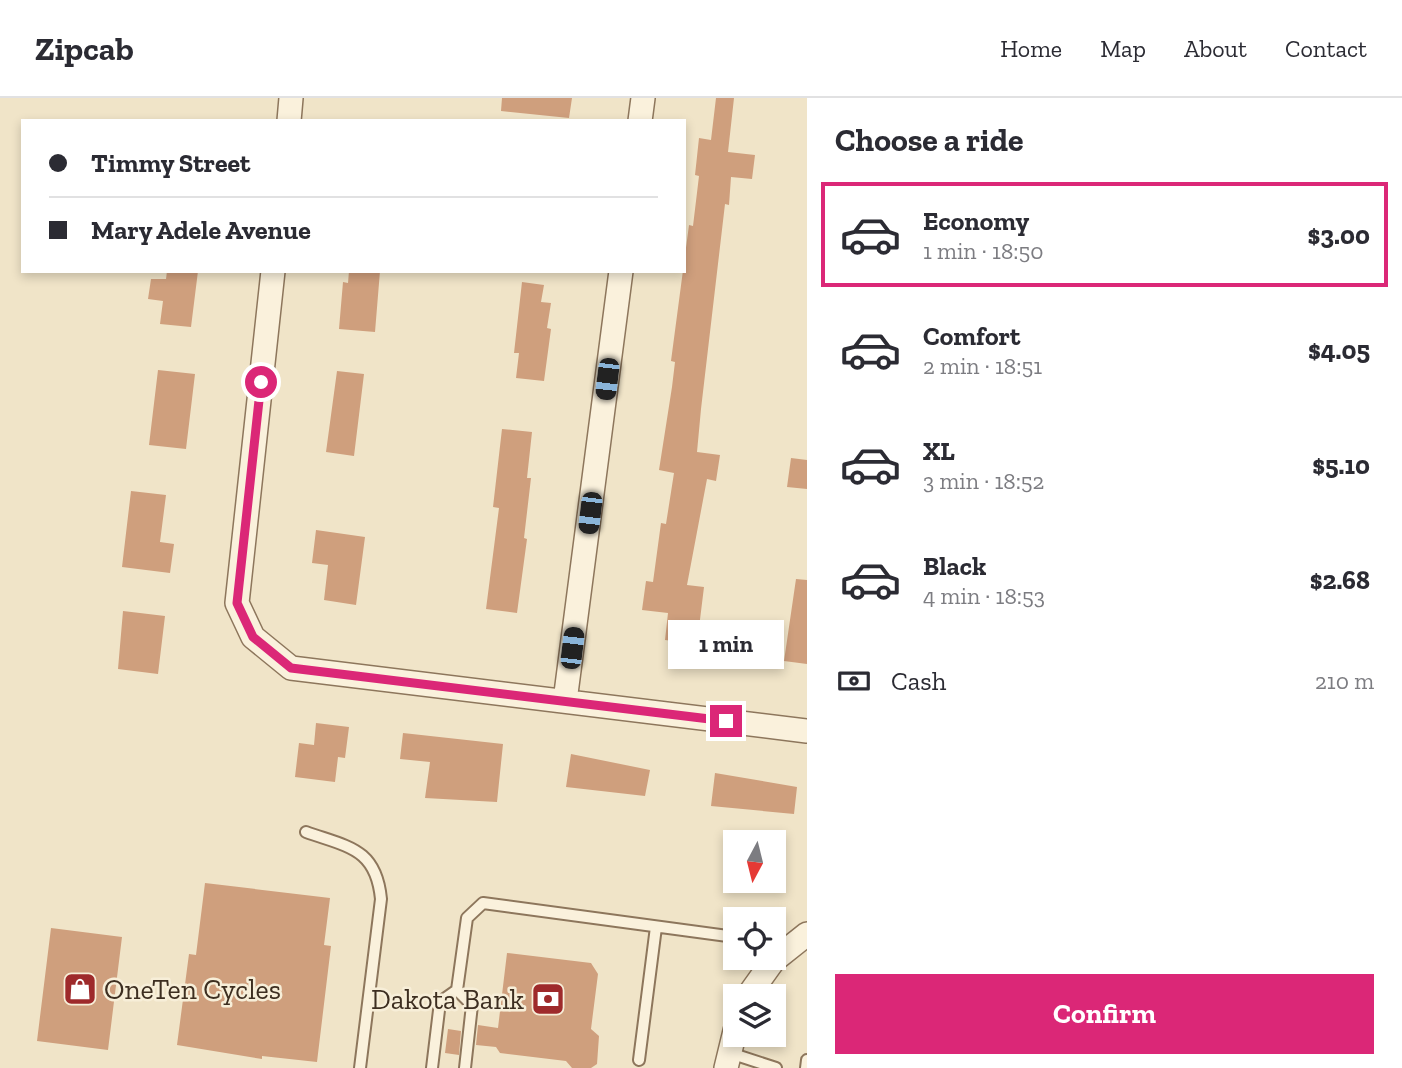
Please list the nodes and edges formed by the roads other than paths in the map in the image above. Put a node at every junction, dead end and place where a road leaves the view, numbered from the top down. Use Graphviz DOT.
graph roads {
  1 [pos="291,98"];
  2 [pos="643,98"];
  3 [pos="289,119"];
  4 [pos="640,119"];
  5 [pos="273,273"];
  6 [pos="621,273"];
  7 [pos="565,701"];
  8 [pos="807,731"];
  9 [pos="306,832"];
  10 [pos="656,927"];
  11 [pos="807,934"];
  12 [pos="723,935"];
  13 [pos="786,949"];
  14 [pos="457,990"];
  15 [pos="730,1051"];
  16 [pos="639,1060"];
  17 [pos="807,1060"];
  18 [pos="360,1068"];
  19 [pos="432,1068"];
  20 [pos="465,1068"];
  21 [pos="776,1068"];
  22 [pos="806,1068"];
  1 -- 3 [label="street"];
  2 -- 4 [label="street"];
  5 -- 7 [label="street"];
  6 -- 7 [label="street"];
  7 -- 8 [label="street"];
  9 -- 18 [label="lane"];
  10 -- 12 [label="lane"];
  10 -- 14 [label="lane"];
  10 -- 16 [label="lane"];
  11 -- 13 [label="street"];
  14 -- 19 [label="lane"];
  14 -- 20 [label="lane"];
  15 -- 21 [label="lane"];
  17 -- 22 [label="lane"];
}
